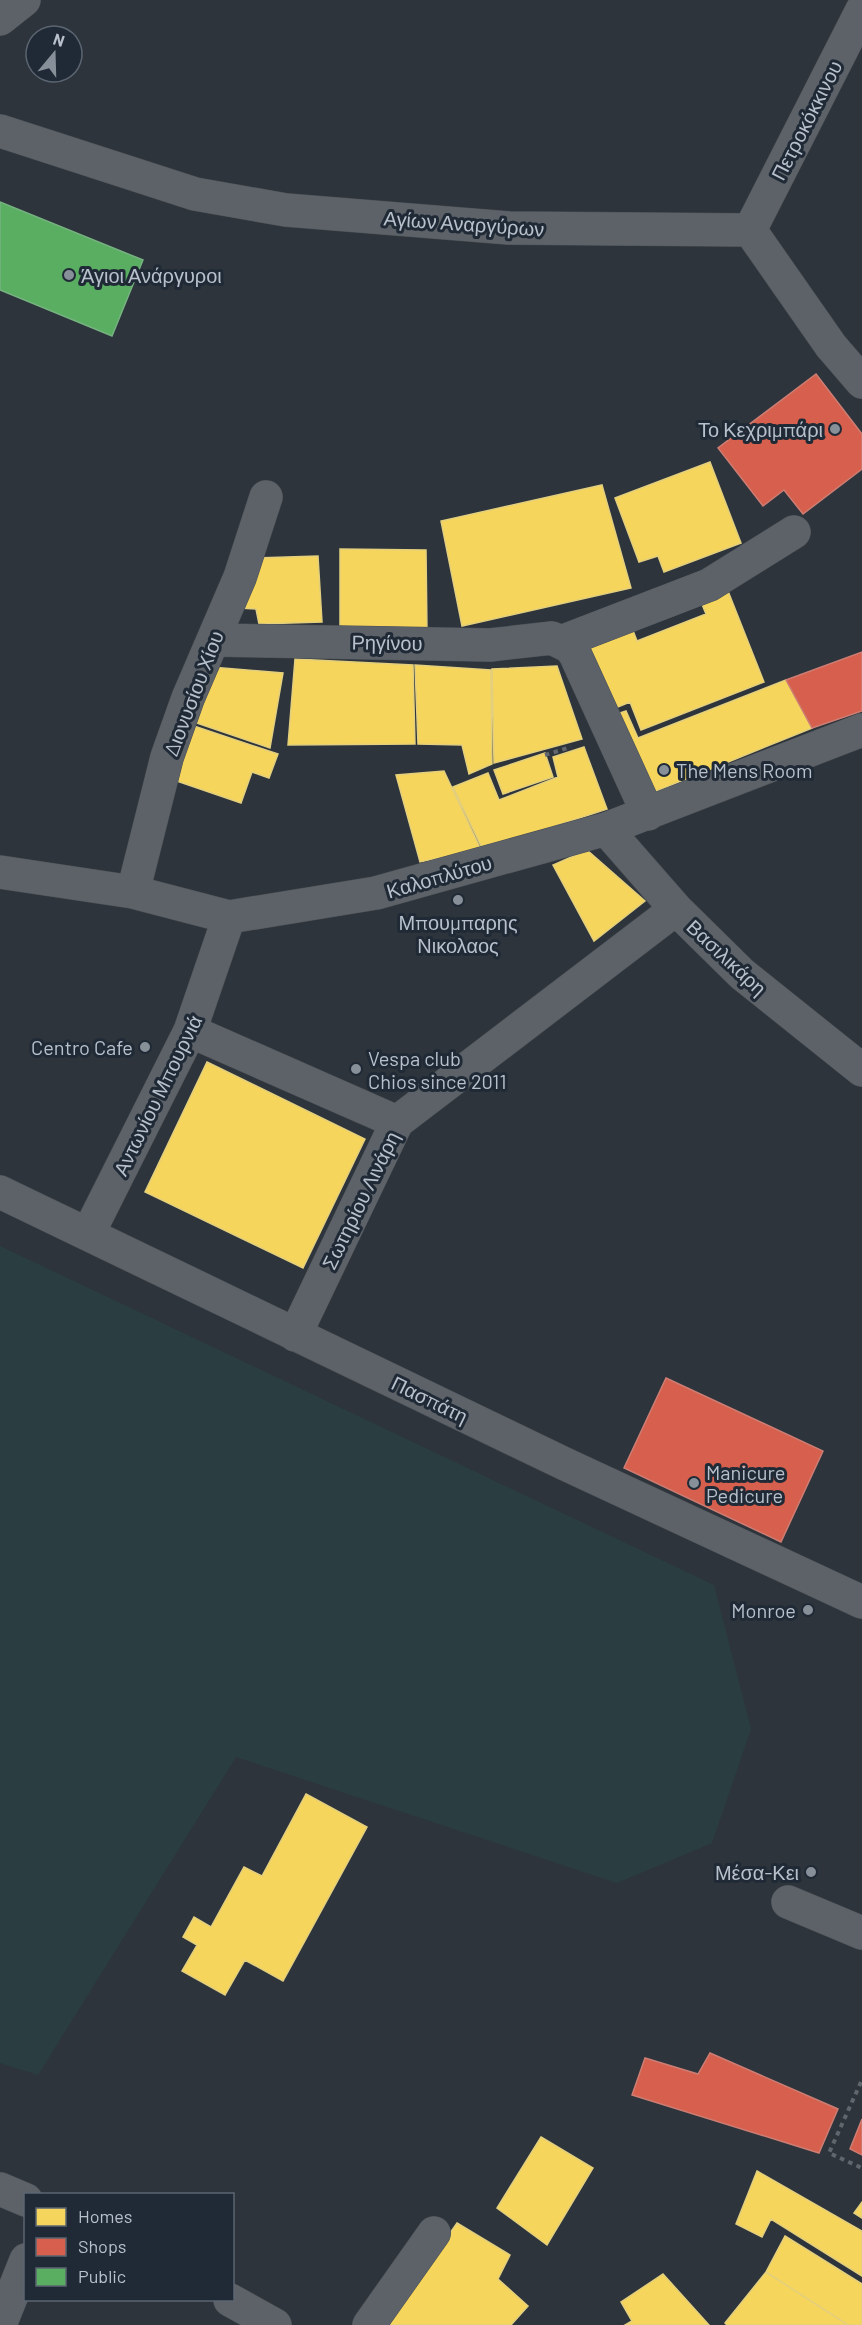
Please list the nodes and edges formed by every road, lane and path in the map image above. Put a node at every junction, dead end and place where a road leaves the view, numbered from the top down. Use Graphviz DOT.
graph roads {
  1 [pos="24,0"];
  2 [pos="862,10"];
  3 [pos="0,19"];
  4 [pos="0,131"];
  5 [pos="750,230"];
  6 [pos="862,382"];
  7 [pos="266,497"];
  8 [pos="794,532"];
  9 [pos="213,640"];
  10 [pos="561,642"];
  11 [pos="862,730"];
  12 [pos="648,814"];
  13 [pos="606,829"];
  14 [pos="0,872"];
  15 [pos="133,892"];
  16 [pos="676,909"];
  17 [pos="229,917"];
  18 [pos="190,1031"];
  19 [pos="862,1070"];
  20 [pos="397,1122"];
  21 [pos="0,1192"];
  22 [pos="88,1234"];
  23 [pos="295,1335"];
  24 [pos="862,1602"];
  25 [pos="788,1902"];
  26 [pos="862,1933"];
  27 [pos="861,2082"];
  28 [pos="862,2169"];
  29 [pos="0,2189"];
  30 [pos="24,2199"];
  31 [pos="434,2233"];
  32 [pos="24,2265"];
  33 [pos="232,2301"];
  34 [pos="0,2325"];
  35 [pos="275,2325"];
  36 [pos="369,2325"];
  1 -- 3 [label="street"];
  2 -- 5 [label="street, Πετροκόκκινου"];
  4 -- 5 [label="street, Αγίων Αναργύρων"];
  5 -- 6 [label="street"];
  7 -- 9 [label="street, Διονυσίου Χίου"];
  8 -- 10 [label="street, Ρηγίνου"];
  9 -- 10 [label="street, Ρηγίνου"];
  9 -- 15 [label="street, Διονυσίου Χίου"];
  10 -- 12 [label="street"];
  11 -- 12 [label="street, Καλοπλύτου"];
  12 -- 13 [label="street, Καλοπλύτου"];
  13 -- 16 [label="street, Βασιλικάρη"];
  13 -- 17 [label="street, Καλοπλύτου"];
  14 -- 15 [label="street, Καλοπλύτου"];
  15 -- 17 [label="street, Καλοπλύτου"];
  16 -- 19 [label="street, Βασιλικάρη"];
  16 -- 20 [label="street, Σωτηρίου Λινάρη"];
  17 -- 18 [label="street, Αντωνίου Μπουρνιά"];
  18 -- 20 [label="street"];
  18 -- 22 [label="street, Αντωνίου Μπουρνιά"];
  20 -- 23 [label="street, Σωτηρίου Λινάρη"];
  21 -- 22 [label="street, Πασπάτη"];
  22 -- 23 [label="street, Πασπάτη"];
  23 -- 24 [label="street, Πασπάτη"];
  25 -- 26 [label="street"];
  27 -- 28 [label="path"];
  29 -- 30 [label="street"];
  31 -- 36 [label="street"];
  32 -- 34 [label="street"];
  33 -- 35 [label="street"];
}
